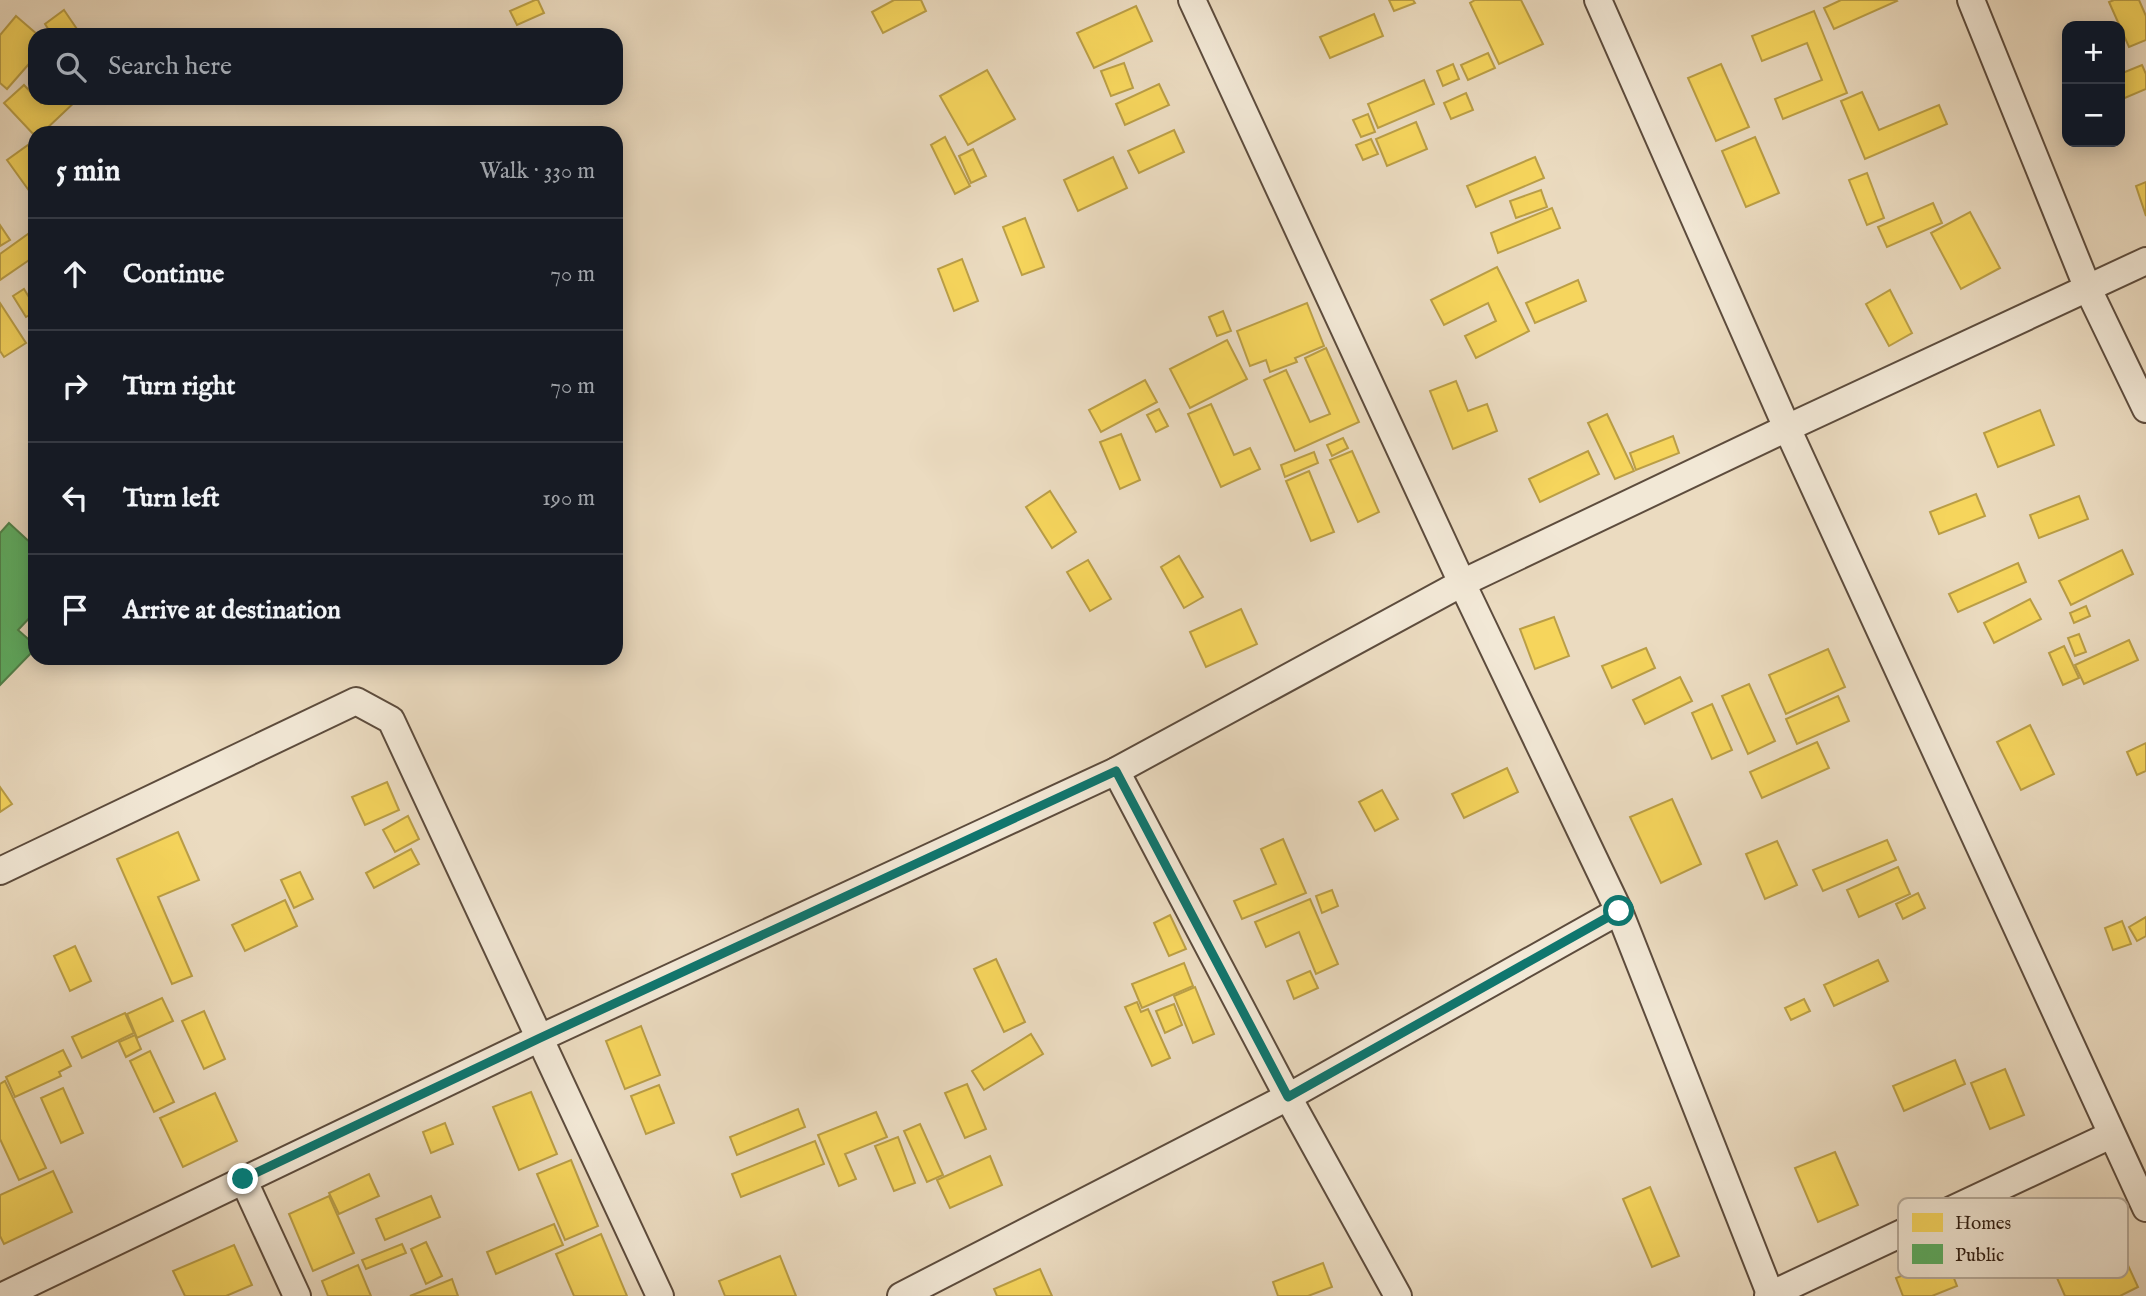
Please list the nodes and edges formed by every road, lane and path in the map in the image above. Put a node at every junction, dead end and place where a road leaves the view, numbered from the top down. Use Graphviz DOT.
graph roads {
  1 [pos="1192,0"];
  2 [pos="1598,0"];
  3 [pos="1971,0"];
  4 [pos="2146,261"];
  5 [pos="2088,289"];
  6 [pos="2146,409"];
  7 [pos="1787,428"];
  8 [pos="1462,583"];
  9 [pos="1116,771"];
  10 [pos="0,871"];
  11 [pos="1619,911"];
  12 [pos="540,1038"];
  13 [pos="1288,1097"];
  14 [pos="2111,1135"];
  15 [pos="243,1179"];
  16 [pos="1978,1198"];
  17 [pos="2146,1208"];
  18 [pos="1898,1236"];
  19 [pos="4,1296"];
  20 [pos="297,1296"];
  21 [pos="660,1296"];
  22 [pos="901,1296"];
  23 [pos="1398,1296"];
  24 [pos="1770,1296"];
  1 -- 8 [label="street"];
  2 -- 7 [label="street"];
  3 -- 5 [label="street"];
  4 -- 5 [label="street"];
  5 -- 6 [label="street"];
  5 -- 7 [label="street"];
  7 -- 8 [label="street"];
  7 -- 14 [label="street"];
  8 -- 9 [label="street"];
  8 -- 11 [label="street"];
  9 -- 12 [label="street"];
  9 -- 13 [label="street"];
  10 -- 12 [label="street"];
  11 -- 13 [label="street"];
  11 -- 24 [label="street"];
  12 -- 15 [label="street"];
  12 -- 21 [label="street"];
  13 -- 22 [label="street"];
  13 -- 23 [label="street"];
  14 -- 16 [label="street"];
  14 -- 17 [label="street"];
  15 -- 19 [label="street"];
  15 -- 20 [label="street"];
  18 -- 24 [label="street"];
}
